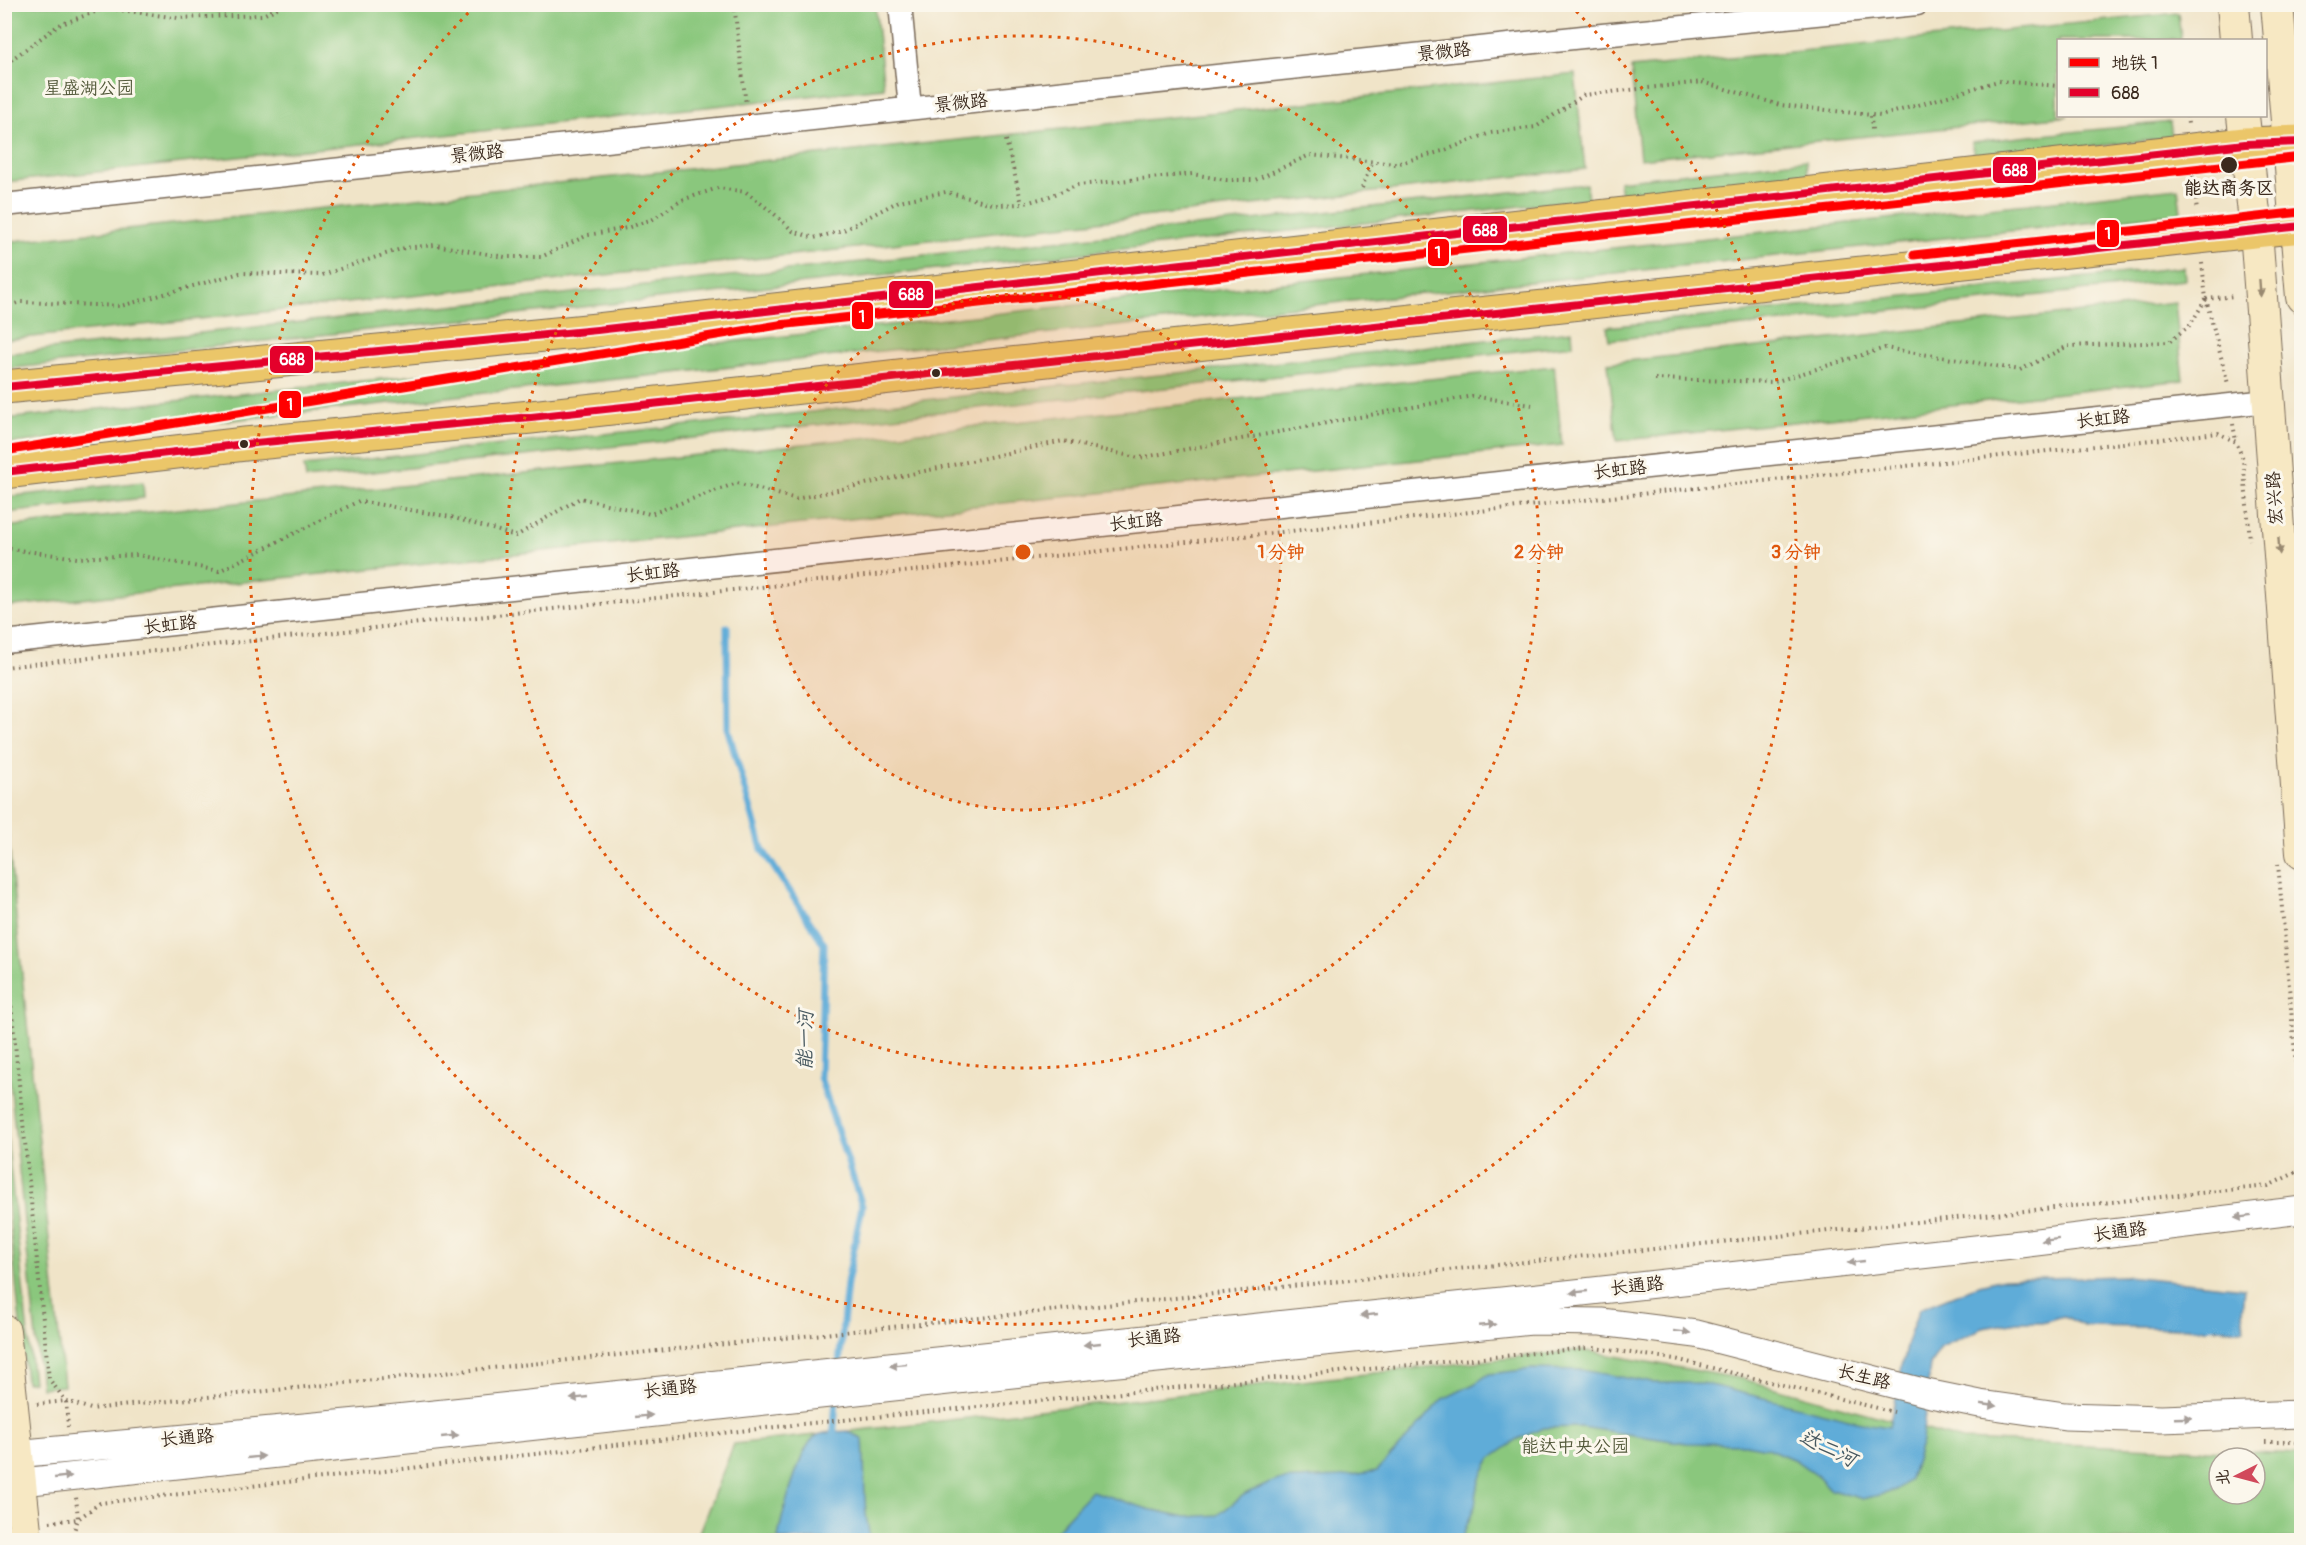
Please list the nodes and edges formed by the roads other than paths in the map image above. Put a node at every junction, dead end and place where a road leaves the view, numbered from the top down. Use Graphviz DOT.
graph roads {
  1 [pos="900,4"];
  2 [pos="1917,4"];
  3 [pos="2233,4"];
  4 [pos="2277,4"];
  5 [pos="2236,39"];
  6 [pos="910,108"];
  7 [pos="2244,130"];
  8 [pos="2295,143"];
  9 [pos="4,205"];
  10 [pos="2298,227"];
  11 [pos="2256,230"];
  12 [pos="2301,297"];
  13 [pos="4,387"];
  14 [pos="2268,401"];
  15 [pos="4,472"];
  16 [pos="4,642"];
  17 [pos="2290,856"];
  18 [pos="2301,1210"];
  19 [pos="1429,1330"];
  20 [pos="4,1331"];
  21 [pos="2301,1414"];
  22 [pos="12,1469"];
  23 [pos="26,1540"];
  1 -- 6 [label="street"];
  2 -- 6 [label="street, 景微路"];
  3 -- 5 [label="main road"];
  4 -- 8 [label="main road"];
  6 -- 9 [label="street, 景微路"];
  7 -- 8 [label="main road"];
  7 -- 11 [label="main road, 宏兴路"];
  7 -- 13 [label="main road"];
  8 -- 10 [label="main road"];
  10 -- 11 [label="main road"];
  10 -- 12 [label="main road"];
  11 -- 14 [label="main road, 宏兴路, one-way"];
  11 -- 15 [label="main road"];
  14 -- 16 [label="street, 长虹路"];
  14 -- 17 [label="main road, 宏兴路, one-way"];
  18 -- 22 [label="street, 长通路, one-way"];
  19 -- 21 [label="street, 长生路, one-way"];
  22 -- 19 [label="street, 长通路, one-way"];
  20 -- 22 [label="main road"];
  22 -- 23 [label="main road"];
}
